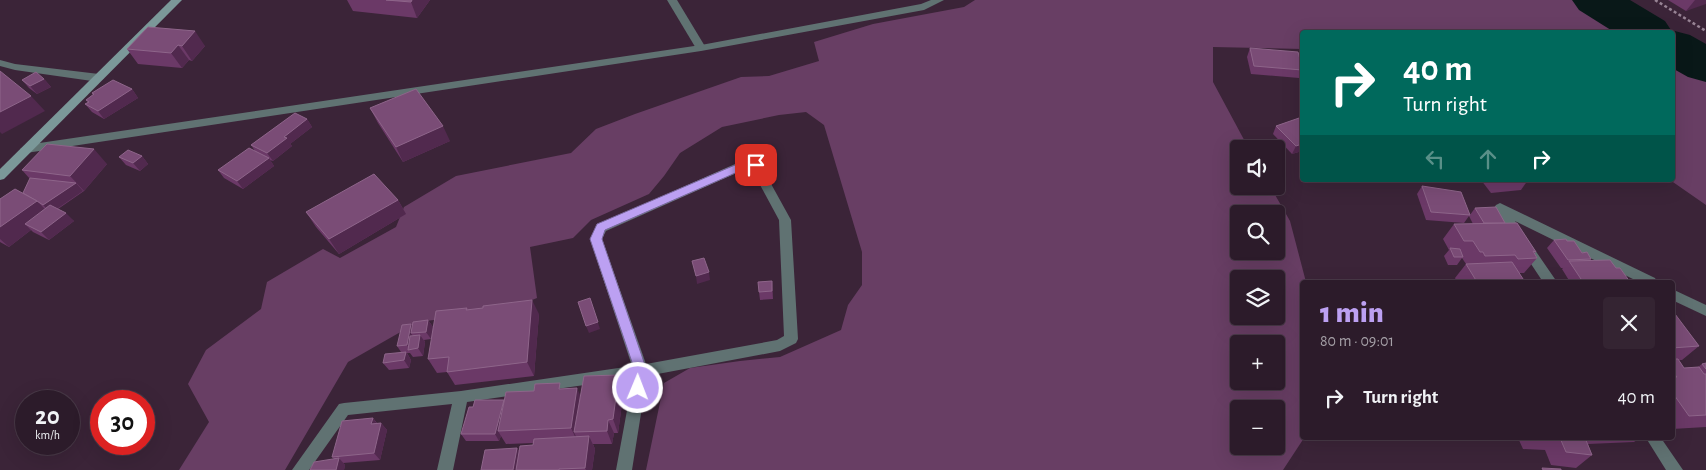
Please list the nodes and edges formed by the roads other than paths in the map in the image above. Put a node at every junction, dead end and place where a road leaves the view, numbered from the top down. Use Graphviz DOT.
graph roads {
  1 [pos="178,0"];
  2 [pos="672,0"];
  3 [pos="939,0"];
  4 [pos="701,48"];
  5 [pos="0,63"];
  6 [pos="99,78"];
  7 [pos="26,149"];
  8 [pos="0,176"];
  9 [pos="1549,280"];
  10 [pos="1646,280"];
  11 [pos="1675,296"];
  12 [pos="1706,311"];
  13 [pos="641,371"];
  14 [pos="461,397"];
  15 [pos="1654,440"];
  16 [pos="300,470"];
  17 [pos="445,470"];
  18 [pos="624,470"];
  19 [pos="1675,470"];
  1 -- 6 [label="street"];
  2 -- 4 [label="street"];
  3 -- 4 [label="street"];
  4 -- 7 [label="street"];
  5 -- 6 [label="street"];
  6 -- 7 [label="street"];
  7 -- 8 [label="street"];
  9 -- 10 [label="street"];
  11 -- 12 [label="street"];
  13 -- 13 [label="street"];
  13 -- 14 [label="street"];
  13 -- 18 [label="street"];
  14 -- 16 [label="street"];
  14 -- 17 [label="street"];
  15 -- 19 [label="street"];
}
